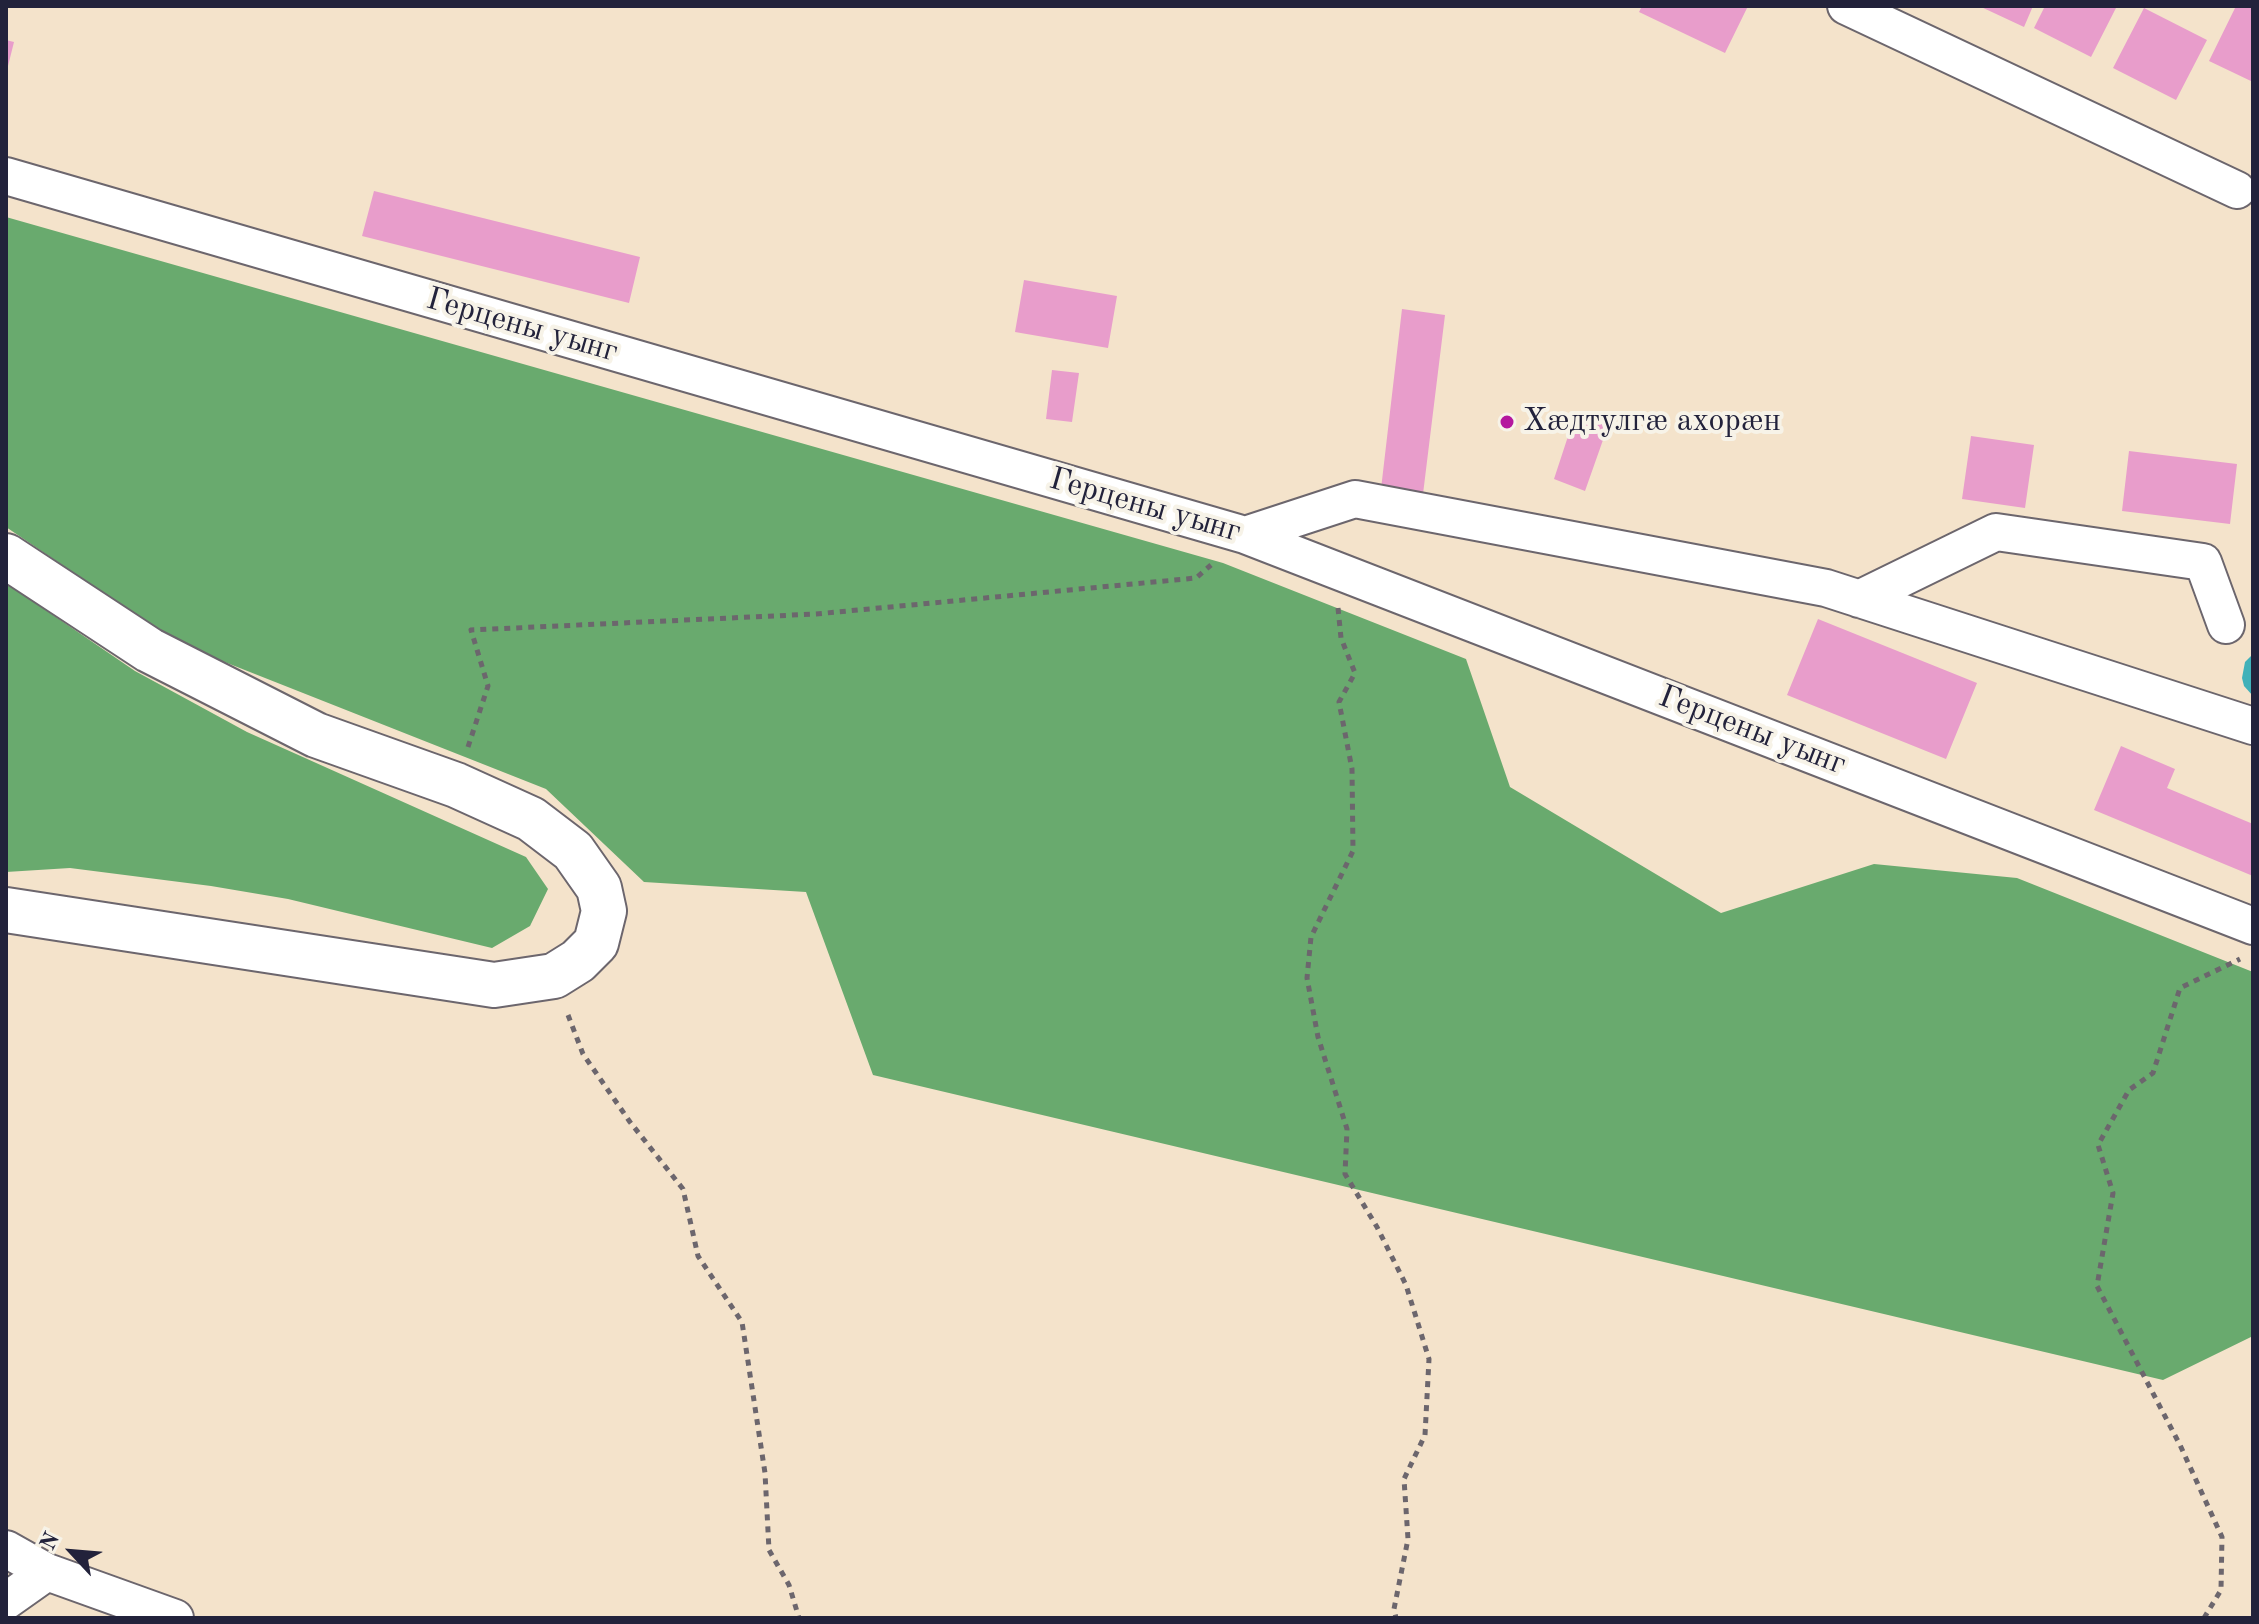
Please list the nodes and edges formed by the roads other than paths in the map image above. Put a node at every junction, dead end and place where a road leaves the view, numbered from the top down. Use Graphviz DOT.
graph roads {
  1 [pos="1846,6"];
  2 [pos="6,176"];
  3 [pos="2237,190"];
  4 [pos="1245,535"];
  5 [pos="6,556"];
  6 [pos="1859,599"];
  7 [pos="2226,625"];
  8 [pos="2253,726"];
  9 [pos="6,910"];
  10 [pos="2253,926"];
  11 [pos="6,1549"];
  12 [pos="47,1572"];
  13 [pos="6,1601"];
  14 [pos="175,1618"];
  1 -- 3 [label="street"];
  2 -- 4 [label="street, Герцены уынг"];
  4 -- 6 [label="street"];
  4 -- 10 [label="street, Герцены уынг"];
  5 -- 9 [label="main road"];
  6 -- 7 [label="street"];
  6 -- 8 [label="street"];
  11 -- 12 [label="street"];
  12 -- 13 [label="street"];
  12 -- 14 [label="street"];
}
